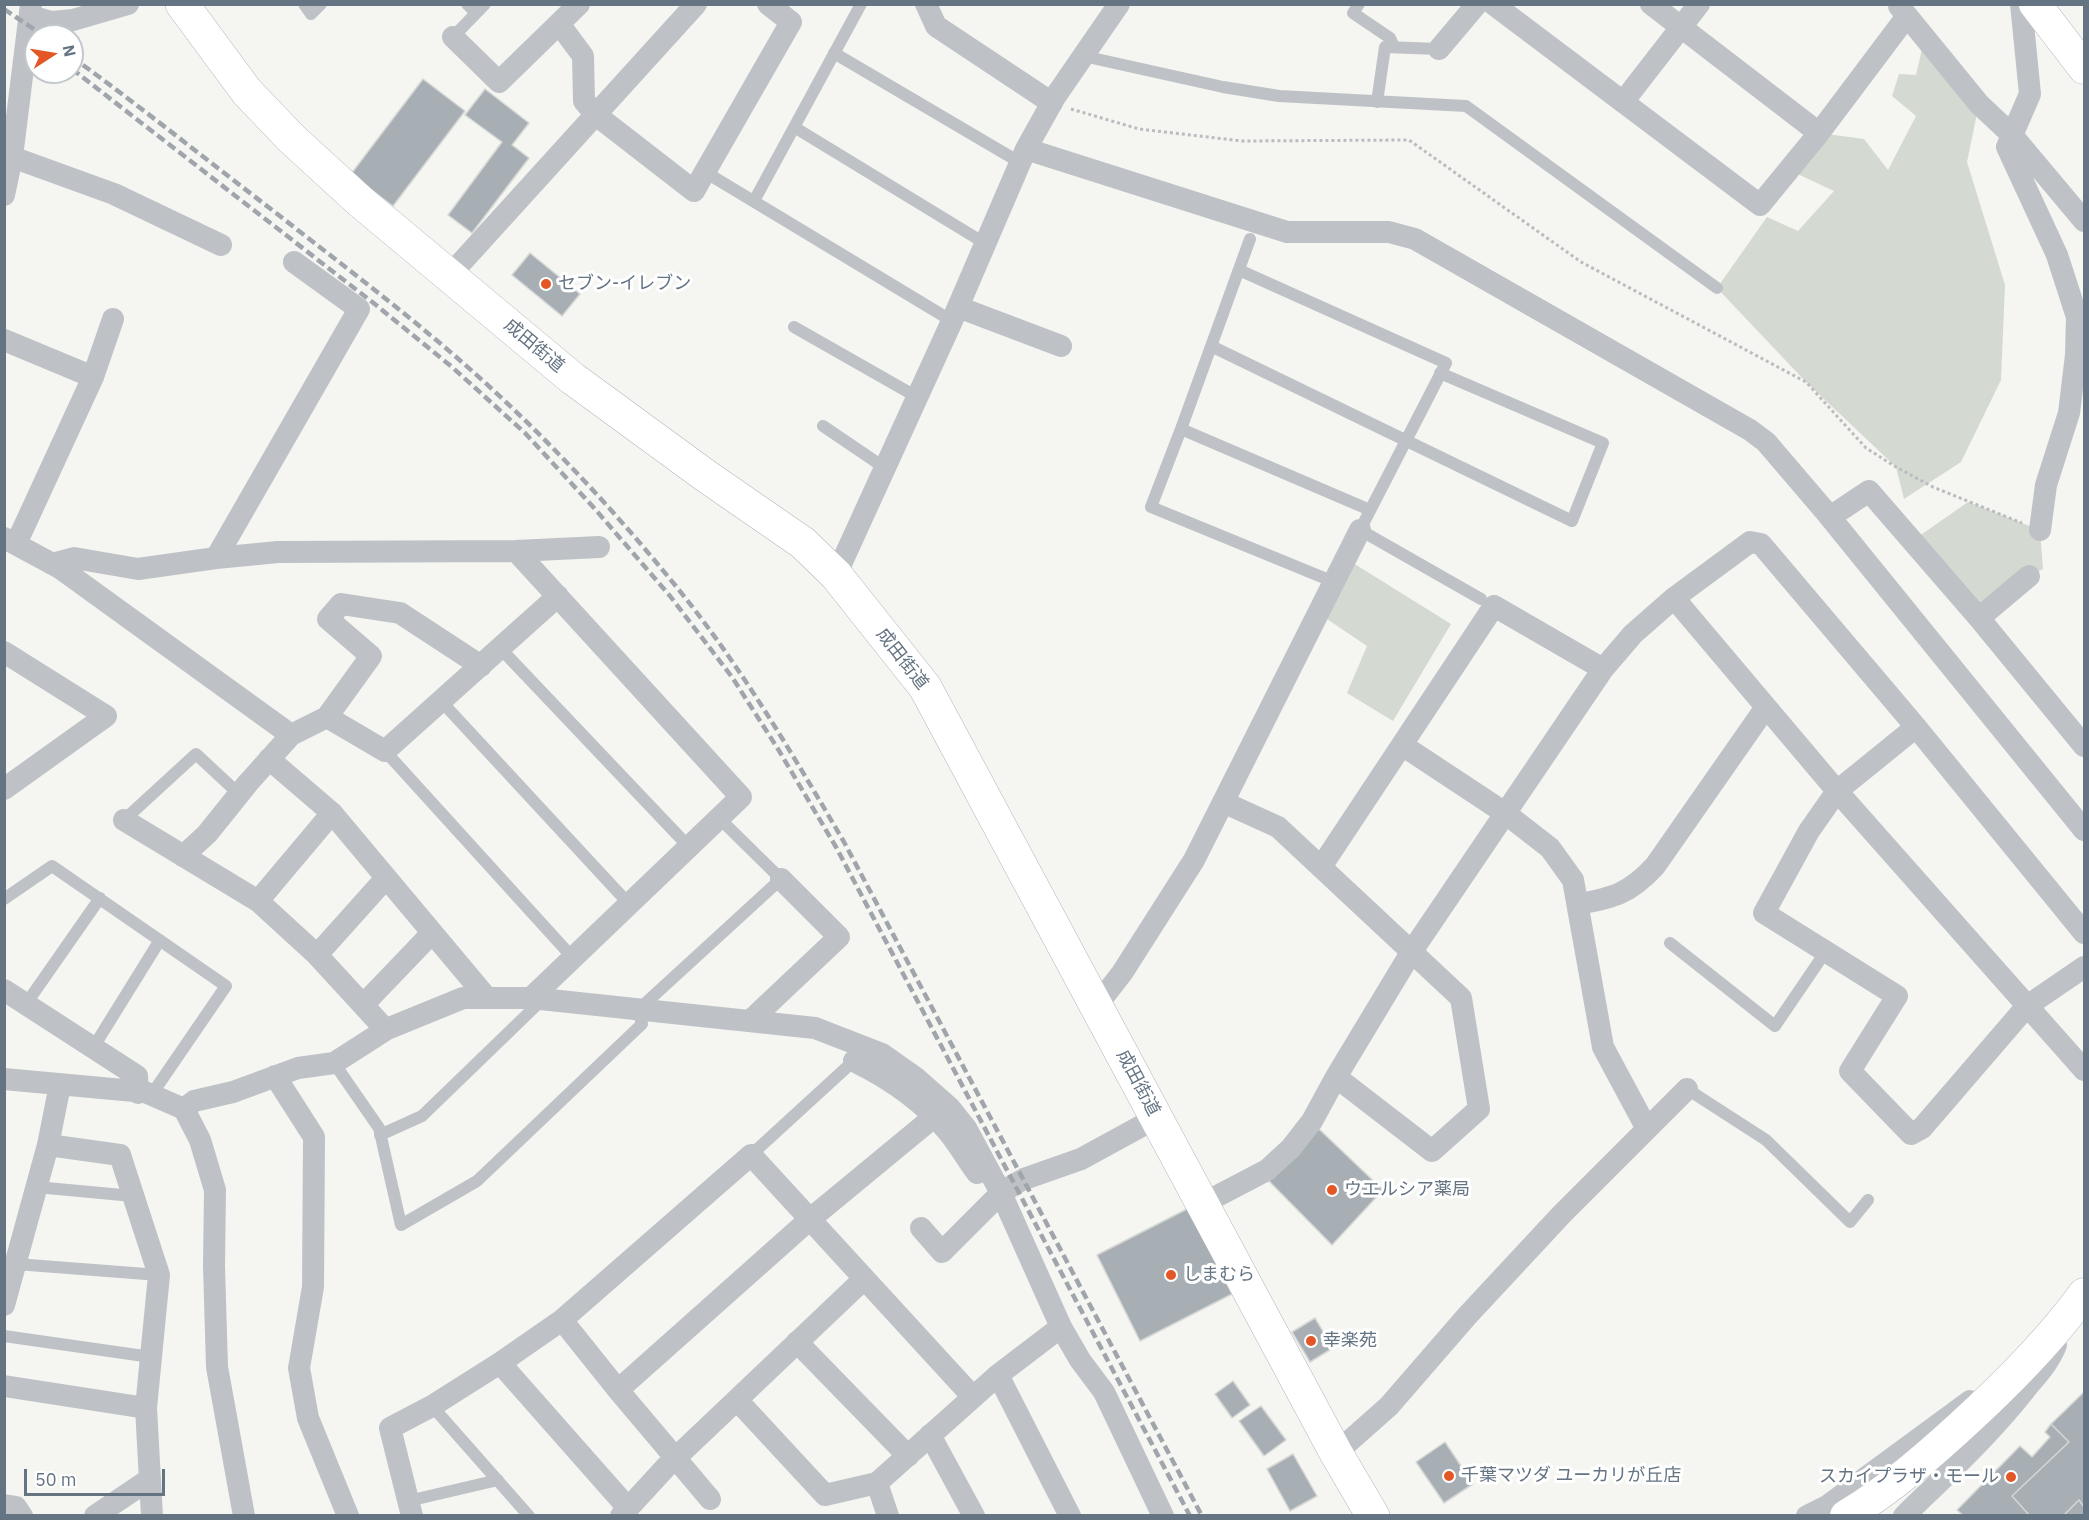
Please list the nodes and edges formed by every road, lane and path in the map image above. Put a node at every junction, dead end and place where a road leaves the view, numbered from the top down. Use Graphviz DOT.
graph roads {
  1 [pos="128,4"];
  2 [pos="182,4"];
  3 [pos="304,4"];
  4 [pos="321,4"];
  5 [pos="579,4"];
  6 [pos="696,4"];
  7 [pos="768,4"];
  8 [pos="861,4"];
  9 [pos="926,4"];
  10 [pos="1119,4"];
  11 [pos="1359,4"];
  12 [pos="1477,4"];
  13 [pos="1493,4"];
  14 [pos="1651,4"];
  15 [pos="1699,4"];
  16 [pos="2021,4"];
  17 [pos="2035,4"];
  18 [pos="476,7"];
  19 [pos="31,10"];
  20 [pos="1902,10"];
  21 [pos="560,25"];
  22 [pos="1682,28"];
  23 [pos="453,37"];
  24 [pos="1394,47"];
  25 [pos="1439,49"];
  26 [pos="834,53"];
  27 [pos="1083,56"];
  28 [pos="2085,68"];
  29 [pos="1377,102"];
  30 [pos="1623,102"];
  31 [pos="1052,103"];
  32 [pos="596,115"];
  33 [pos="794,127"];
  34 [pos="1819,133"];
  35 [pos="2012,135"];
  36 [pos="1023,156"];
  37 [pos="12,157"];
  38 [pos="705,172"];
  39 [pos="4,195"];
  40 [pos="754,201"];
  41 [pos="2085,221"];
  42 [pos="1250,239"];
  43 [pos="986,244"];
  44 [pos="221,245"];
  45 [pos="294,262"];
  46 [pos="1239,270"];
  47 [pos="449,276"];
  48 [pos="1718,288"];
  49 [pos="955,314"];
  50 [pos="113,319"];
  51 [pos="794,327"];
  52 [pos="4,340"];
  53 [pos="1061,346"];
  54 [pos="1211,346"];
  55 [pos="1440,374"];
  56 [pos="93,377"];
  57 [pos="917,397"];
  58 [pos="823,426"];
  59 [pos="1181,429"];
  60 [pos="1406,441"];
  61 [pos="885,468"];
  62 [pos="1370,510"];
  63 [pos="1830,517"];
  64 [pos="2040,530"];
  65 [pos="1360,531"];
  66 [pos="10,541"];
  67 [pos="599,547"];
  68 [pos="516,551"];
  69 [pos="216,558"];
  70 [pos="52,564"];
  71 [pos="836,575"];
  72 [pos="2030,576"];
  73 [pos="1334,582"];
  74 [pos="558,596"];
  75 [pos="1674,598"];
  76 [pos="1481,599"];
  77 [pos="1979,618"];
  78 [pos="500,648"];
  79 [pos="4,651"];
  80 [pos="481,666"];
  81 [pos="1603,669"];
  82 [pos="441,701"];
  83 [pos="1766,707"];
  84 [pos="327,717"];
  85 [pos="1916,727"];
  86 [pos="291,735"];
  87 [pos="1402,745"];
  88 [pos="2085,746"];
  89 [pos="386,751"];
  90 [pos="269,759"];
  91 [pos="10,778"];
  92 [pos="1837,790"];
  93 [pos="239,794"];
  94 [pos="1223,802"];
  95 [pos="332,813"];
  96 [pos="1505,813"];
  97 [pos="719,818"];
  98 [pos="124,820"];
  99 [pos="2085,830"];
  100 [pos="689,847"];
  101 [pos="183,855"];
  102 [pos="1321,867"];
  103 [pos="386,878"];
  104 [pos="781,879"];
  105 [pos="99,898"];
  106 [pos="4,899"];
  107 [pos="258,901"];
  108 [pos="629,904"];
  109 [pos="1578,904"];
  110 [pos="432,933"];
  111 [pos="2085,933"];
  112 [pos="160,940"];
  113 [pos="1670,943"];
  114 [pos="1412,951"];
  115 [pos="1826,951"];
  116 [pos="317,955"];
  117 [pos="573,958"];
  118 [pos="2085,967"];
  119 [pos="4,990"];
  120 [pos="487,998"];
  121 [pos="537,999"];
  122 [pos="26,1004"];
  123 [pos="363,1005"];
  124 [pos="1097,1005"];
  125 [pos="2027,1006"];
  126 [pos="638,1010"];
  127 [pos="750,1022"];
  128 [pos="385,1029"];
  129 [pos="93,1048"];
  130 [pos="861,1055"];
  131 [pos="334,1063"];
  132 [pos="2085,1070"];
  133 [pos="275,1076"];
  134 [pos="1336,1077"];
  135 [pos="4,1079"];
  136 [pos="60,1085"];
  137 [pos="1687,1089"];
  138 [pos="145,1093"];
  139 [pos="183,1109"];
  140 [pos="935,1116"];
  141 [pos="1156,1118"];
  142 [pos="1647,1129"];
  143 [pos="380,1135"];
  144 [pos="48,1145"];
  145 [pos="751,1155"];
  146 [pos="36,1187"];
  147 [pos="997,1187"];
  148 [pos="134,1196"];
  149 [pos="1868,1200"];
  150 [pos="1204,1203"];
  151 [pos="809,1220"];
  152 [pos="921,1228"];
  153 [pos="16,1264"];
  154 [pos="159,1275"];
  155 [pos="864,1280"];
  156 [pos="2077,1303"];
  157 [pos="4,1305"];
  158 [pos="562,1320"];
  159 [pos="1062,1327"];
  160 [pos="4,1336"];
  161 [pos="798,1342"];
  162 [pos="151,1357"];
  163 [pos="2031,1358"];
  164 [pos="500,1363"];
  165 [pos="998,1375"];
  166 [pos="4,1386"];
  167 [pos="618,1390"];
  168 [pos="973,1397"];
  169 [pos="737,1400"];
  170 [pos="432,1406"];
  171 [pos="146,1408"];
  172 [pos="930,1435"];
  173 [pos="1336,1453"];
  174 [pos="908,1455"];
  175 [pos="675,1458"];
  176 [pos="150,1479"];
  177 [pos="498,1480"];
  178 [pos="877,1484"];
  179 [pos="710,1499"];
  180 [pos="4,1504"];
  181 [pos="410,1508"];
  182 [pos="624,1512"];
  183 [pos="22,1515"];
  184 [pos="95,1515"];
  185 [pos="152,1515"];
  186 [pos="244,1515"];
  187 [pos="348,1515"];
  188 [pos="529,1515"];
  189 [pos="888,1515"];
  190 [pos="974,1515"];
  191 [pos="1070,1515"];
  192 [pos="1163,1515"];
  193 [pos="1373,1515"];
  194 [pos="1806,1515"];
  195 [pos="1846,1515"];
  196 [pos="1904,1515"];
  1 -- 19 [label="street"];
  2 -- 47 [label="highway, 成田街道"];
  3 -- 4 [label="lane"];
  5 -- 21 [label="street"];
  6 -- 32 [label="street"];
  7 -- 38 [label="street"];
  8 -- 26 [label="lane"];
  9 -- 31 [label="street"];
  10 -- 27 [label="street"];
  11 -- 24 [label="lane"];
  12 -- 25 [label="street"];
  13 -- 30 [label="street"];
  14 -- 22 [label="street"];
  15 -- 22 [label="street"];
  16 -- 35 [label="street"];
  17 -- 28 [label="street"];
  18 -- 23 [label="lane"];
  19 -- 37 [label="street"];
  20 -- 34 [label="street"];
  20 -- 35 [label="street"];
  21 -- 23 [label="street"];
  21 -- 32 [label="street"];
  22 -- 30 [label="street"];
  22 -- 34 [label="street"];
  24 -- 25 [label="lane"];
  24 -- 29 [label="lane"];
  26 -- 33 [label="lane"];
  26 -- 36 [label="lane"];
  27 -- 29 [label="lane"];
  27 -- 31 [label="street"];
  29 -- 48 [label="lane"];
  30 -- 34 [label="street"];
  31 -- 36 [label="street"];
  31 -- 64 [label="path"];
  32 -- 38 [label="street"];
  32 -- 47 [label="street"];
  33 -- 40 [label="lane"];
  33 -- 43 [label="lane"];
  35 -- 41 [label="street"];
  35 -- 64 [label="street"];
  36 -- 43 [label="street"];
  36 -- 63 [label="street"];
  37 -- 39 [label="street"];
  37 -- 44 [label="street"];
  38 -- 40 [label="lane"];
  40 -- 49 [label="lane"];
  42 -- 46 [label="lane"];
  43 -- 49 [label="street"];
  45 -- 69 [label="street"];
  46 -- 54 [label="lane"];
  46 -- 55 [label="lane"];
  47 -- 71 [label="highway, 成田街道"];
  49 -- 53 [label="street"];
  49 -- 57 [label="street"];
  50 -- 56 [label="street"];
  51 -- 57 [label="lane"];
  52 -- 56 [label="street"];
  54 -- 59 [label="lane"];
  54 -- 60 [label="lane"];
  55 -- 60 [label="lane"];
  55 -- 60 [label="lane"];
  56 -- 66 [label="street"];
  57 -- 61 [label="street"];
  58 -- 61 [label="lane"];
  59 -- 62 [label="lane"];
  59 -- 73 [label="lane"];
  60 -- 62 [label="lane"];
  61 -- 71 [label="street"];
  62 -- 65 [label="lane"];
  63 -- 77 [label="street"];
  63 -- 99 [label="street"];
  65 -- 73 [label="street"];
  65 -- 76 [label="lane"];
  66 -- 70 [label="street"];
  67 -- 68 [label="street"];
  68 -- 69 [label="street"];
  68 -- 74 [label="street"];
  69 -- 70 [label="street"];
  70 -- 86 [label="street"];
  71 -- 124 [label="highway, 成田街道"];
  72 -- 77 [label="street"];
  73 -- 94 [label="street"];
  74 -- 78 [label="street"];
  74 -- 97 [label="street"];
  75 -- 81 [label="street"];
  75 -- 83 [label="street"];
  75 -- 85 [label="street"];
  77 -- 88 [label="street"];
  78 -- 80 [label="street"];
  78 -- 100 [label="lane"];
  79 -- 91 [label="street"];
  80 -- 82 [label="street"];
  80 -- 84 [label="street"];
  81 -- 87 [label="street"];
  81 -- 96 [label="street"];
  82 -- 89 [label="street"];
  82 -- 108 [label="lane"];
  83 -- 92 [label="street"];
  83 -- 109 [label="street"];
  84 -- 86 [label="street"];
  84 -- 89 [label="street"];
  85 -- 92 [label="street"];
  85 -- 111 [label="street"];
  86 -- 90 [label="street"];
  87 -- 96 [label="street"];
  87 -- 102 [label="street"];
  89 -- 117 [label="lane"];
  90 -- 93 [label="street"];
  90 -- 95 [label="street"];
  92 -- 115 [label="street"];
  92 -- 125 [label="street"];
  93 -- 98 [label="lane"];
  93 -- 101 [label="street"];
  94 -- 102 [label="street"];
  94 -- 124 [label="street"];
  95 -- 103 [label="street"];
  95 -- 107 [label="street"];
  96 -- 109 [label="street"];
  96 -- 114 [label="street"];
  97 -- 100 [label="street"];
  97 -- 104 [label="lane"];
  98 -- 101 [label="street"];
  100 -- 108 [label="street"];
  101 -- 107 [label="street"];
  102 -- 114 [label="street"];
  103 -- 110 [label="street"];
  103 -- 116 [label="street"];
  104 -- 126 [label="lane"];
  104 -- 127 [label="street"];
  105 -- 106 [label="lane"];
  105 -- 112 [label="lane"];
  105 -- 122 [label="lane"];
  107 -- 116 [label="street"];
  108 -- 117 [label="street"];
  109 -- 142 [label="street"];
  110 -- 120 [label="street"];
  110 -- 123 [label="street"];
  112 -- 129 [label="lane"];
  112 -- 138 [label="lane"];
  113 -- 115 [label="lane"];
  114 -- 134 [label="street"];
  114 -- 134 [label="street"];
  115 -- 125 [label="street"];
  116 -- 123 [label="street"];
  117 -- 121 [label="street"];
  118 -- 125 [label="street"];
  119 -- 122 [label="street"];
  120 -- 121 [label="street"];
  120 -- 128 [label="street"];
  121 -- 126 [label="street"];
  121 -- 143 [label="lane"];
  122 -- 129 [label="street"];
  123 -- 128 [label="street"];
  124 -- 141 [label="highway, 成田街道"];
  125 -- 132 [label="street"];
  126 -- 127 [label="street"];
  126 -- 143 [label="lane"];
  127 -- 130 [label="street"];
  128 -- 131 [label="street"];
  129 -- 138 [label="street"];
  130 -- 140 [label="street"];
  130 -- 145 [label="lane"];
  130 -- 147 [label="street"];
  131 -- 133 [label="street"];
  131 -- 143 [label="lane"];
  133 -- 139 [label="street"];
  133 -- 187 [label="street"];
  134 -- 150 [label="street"];
  135 -- 136 [label="street"];
  136 -- 138 [label="street"];
  136 -- 144 [label="street"];
  137 -- 142 [label="street"];
  137 -- 149 [label="lane"];
  138 -- 139 [label="street"];
  139 -- 186 [label="street"];
  140 -- 147 [label="street"];
  140 -- 151 [label="street"];
  141 -- 147 [label="street"];
  141 -- 150 [label="highway, 成田街道"];
  142 -- 173 [label="street"];
  144 -- 146 [label="street"];
  144 -- 148 [label="street"];
  145 -- 151 [label="street"];
  145 -- 158 [label="street"];
  146 -- 148 [label="lane"];
  146 -- 153 [label="street"];
  147 -- 152 [label="street"];
  147 -- 159 [label="street"];
  148 -- 154 [label="street"];
  150 -- 173 [label="highway, 成田街道"];
  151 -- 155 [label="street"];
  151 -- 167 [label="street"];
  153 -- 154 [label="lane"];
  153 -- 157 [label="street"];
  154 -- 162 [label="street"];
  155 -- 161 [label="street"];
  155 -- 168 [label="street"];
  156 -- 163 [label="street"];
  156 -- 196 [label="street"];
  158 -- 164 [label="street"];
  158 -- 167 [label="street"];
  159 -- 165 [label="street"];
  159 -- 192 [label="street"];
  160 -- 162 [label="lane"];
  161 -- 169 [label="street"];
  161 -- 174 [label="street"];
  162 -- 171 [label="street"];
  163 -- 194 [label="street"];
  163 -- 195 [label="street"];
  164 -- 170 [label="street"];
  164 -- 182 [label="street"];
  165 -- 168 [label="street"];
  165 -- 191 [label="street"];
  166 -- 171 [label="street"];
  167 -- 175 [label="street"];
  168 -- 172 [label="street"];
  169 -- 175 [label="street"];
  169 -- 178 [label="street"];
  170 -- 177 [label="lane"];
  170 -- 181 [label="street"];
  171 -- 176 [label="street"];
  172 -- 174 [label="street"];
  172 -- 190 [label="street"];
  173 -- 193 [label="highway, 成田街道"];
  174 -- 178 [label="street"];
  175 -- 179 [label="street"];
  175 -- 182 [label="street"];
  176 -- 184 [label="street"];
  176 -- 185 [label="street"];
  177 -- 181 [label="lane"];
  177 -- 188 [label="lane"];
  178 -- 189 [label="street"];
  180 -- 183 [label="street"];
}
